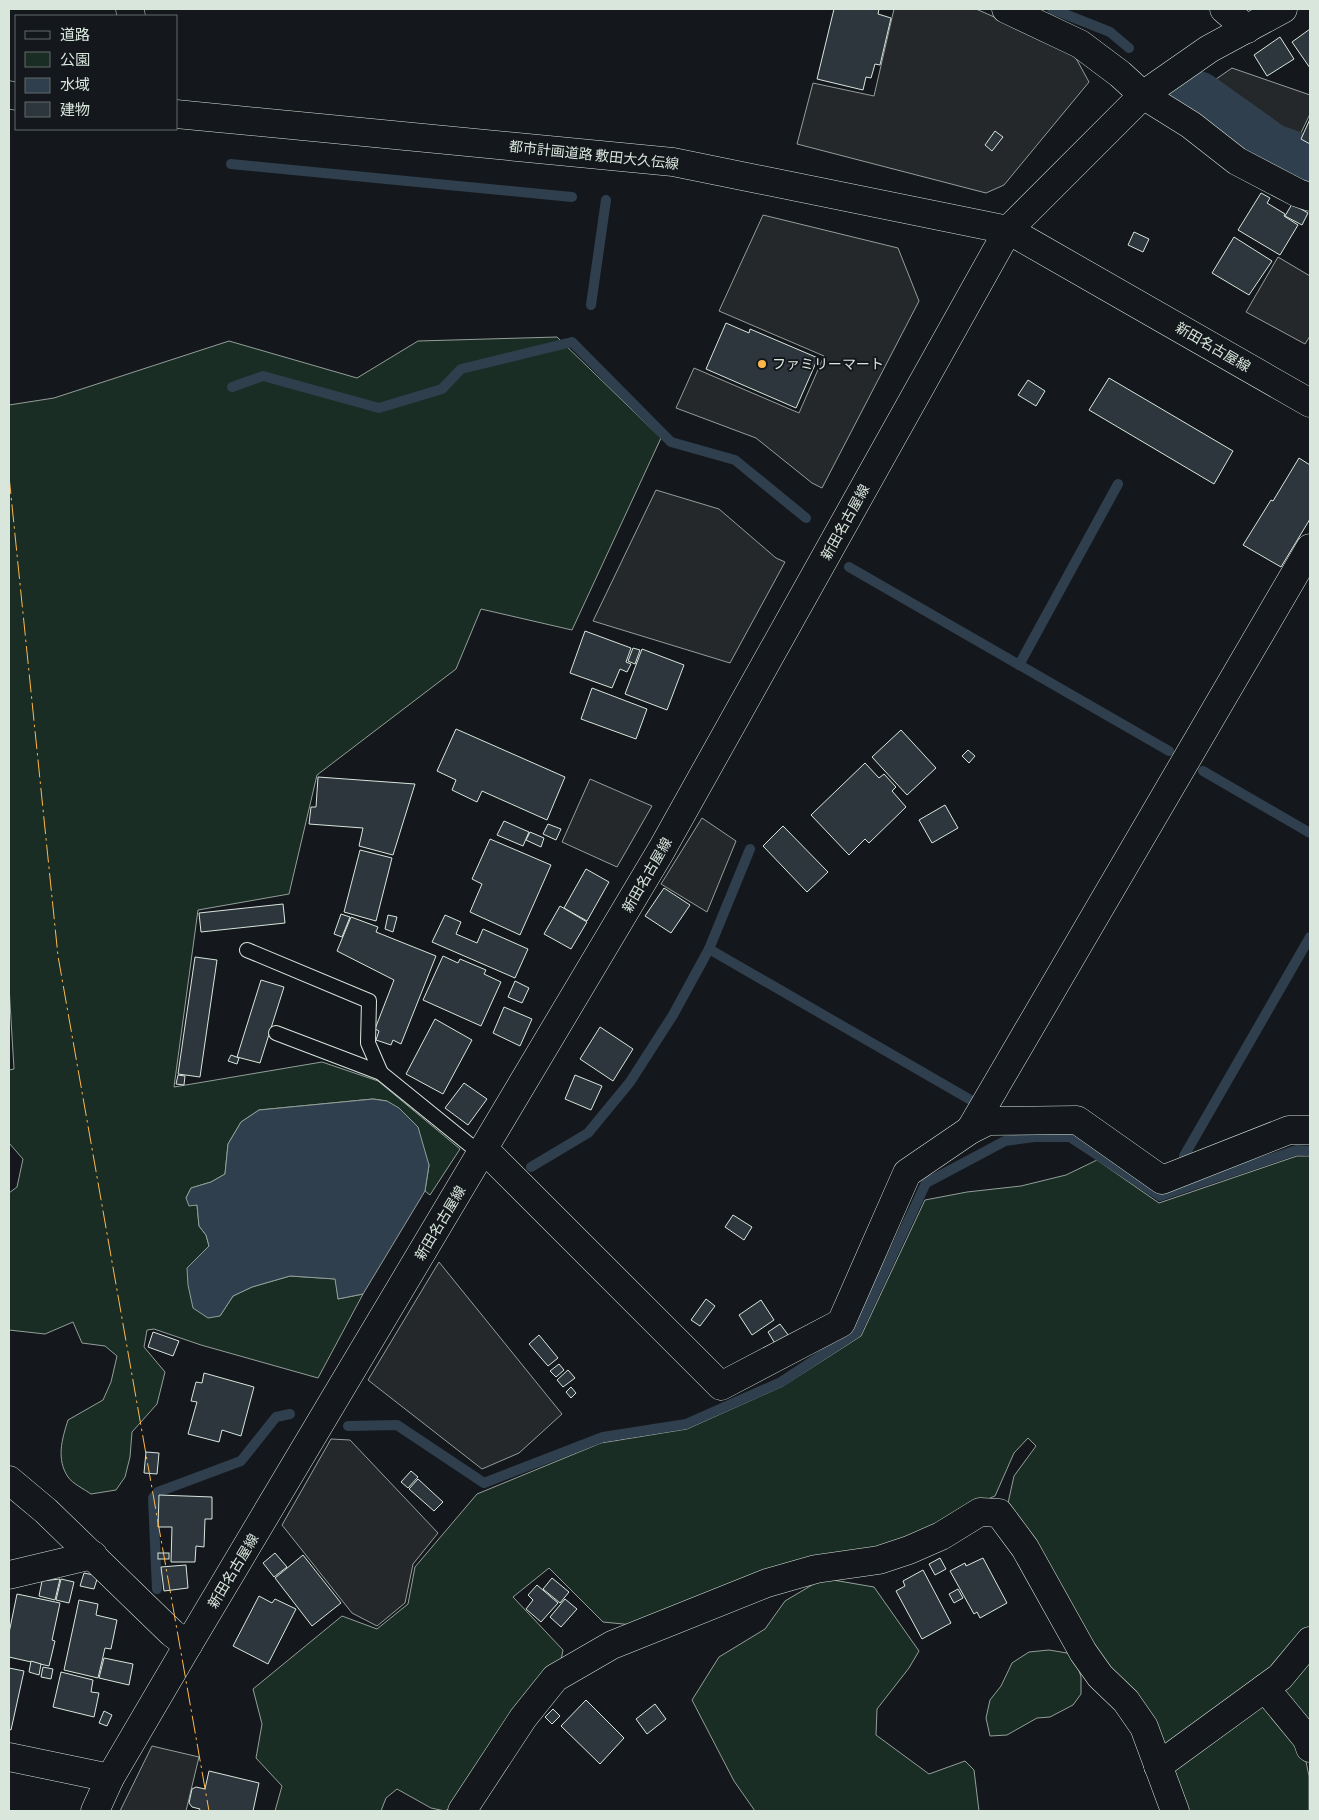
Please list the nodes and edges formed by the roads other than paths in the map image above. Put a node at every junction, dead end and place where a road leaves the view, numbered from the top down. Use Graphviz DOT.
graph roads {
  1 [pos="1006,9"];
  2 [pos="1224,9"];
  3 [pos="1283,9"];
  4 [pos="1246,29"];
  5 [pos="1142,95"];
  6 [pos="178,114"];
  7 [pos="1310,197"];
  8 [pos="1008,230"];
  9 [pos="1310,402"];
  10 [pos="1310,548"];
  11 [pos="247,950"];
  12 [pos="276,1033"];
  13 [pos="381,1073"];
  14 [pos="970,1130"];
  15 [pos="1310,1130"];
  16 [pos="482,1151"];
  17 [pos="9,1480"];
  18 [pos="93,1555"];
  19 [pos="9,1575"];
  20 [pos="1310,1641"];
  21 [pos="188,1645"];
  22 [pos="1265,1688"];
  23 [pos="1310,1748"];
  24 [pos="9,1757"];
  25 [pos="1158,1766"];
  26 [pos="110,1778"];
  27 [pos="95,1811"];
  28 [pos="462,1811"];
  29 [pos="1175,1811"];
  1 -- 5 [label="street"];
  2 -- 4 [label="street"];
  3 -- 4 [label="street"];
  4 -- 5 [label="street"];
  5 -- 7 [label="street"];
  5 -- 8 [label="street"];
  6 -- 8 [label="street, 都市計画道路 敷田大久伝線"];
  8 -- 9 [label="street, 新田名古屋線"];
  8 -- 16 [label="street, 新田名古屋線"];
  10 -- 14 [label="street"];
  11 -- 13 [label="lane"];
  12 -- 13 [label="lane"];
  13 -- 16 [label="lane"];
  14 -- 15 [label="street"];
  14 -- 16 [label="street"];
  16 -- 21 [label="street, 新田名古屋線"];
  17 -- 18 [label="street"];
  18 -- 19 [label="street"];
  18 -- 21 [label="street"];
  20 -- 22 [label="street"];
  21 -- 26 [label="street, 新田名古屋線"];
  22 -- 23 [label="street"];
  22 -- 25 [label="street"];
  24 -- 26 [label="street"];
  25 -- 28 [label="street"];
  25 -- 29 [label="street"];
  26 -- 27 [label="street, 新田名古屋線"];
}
